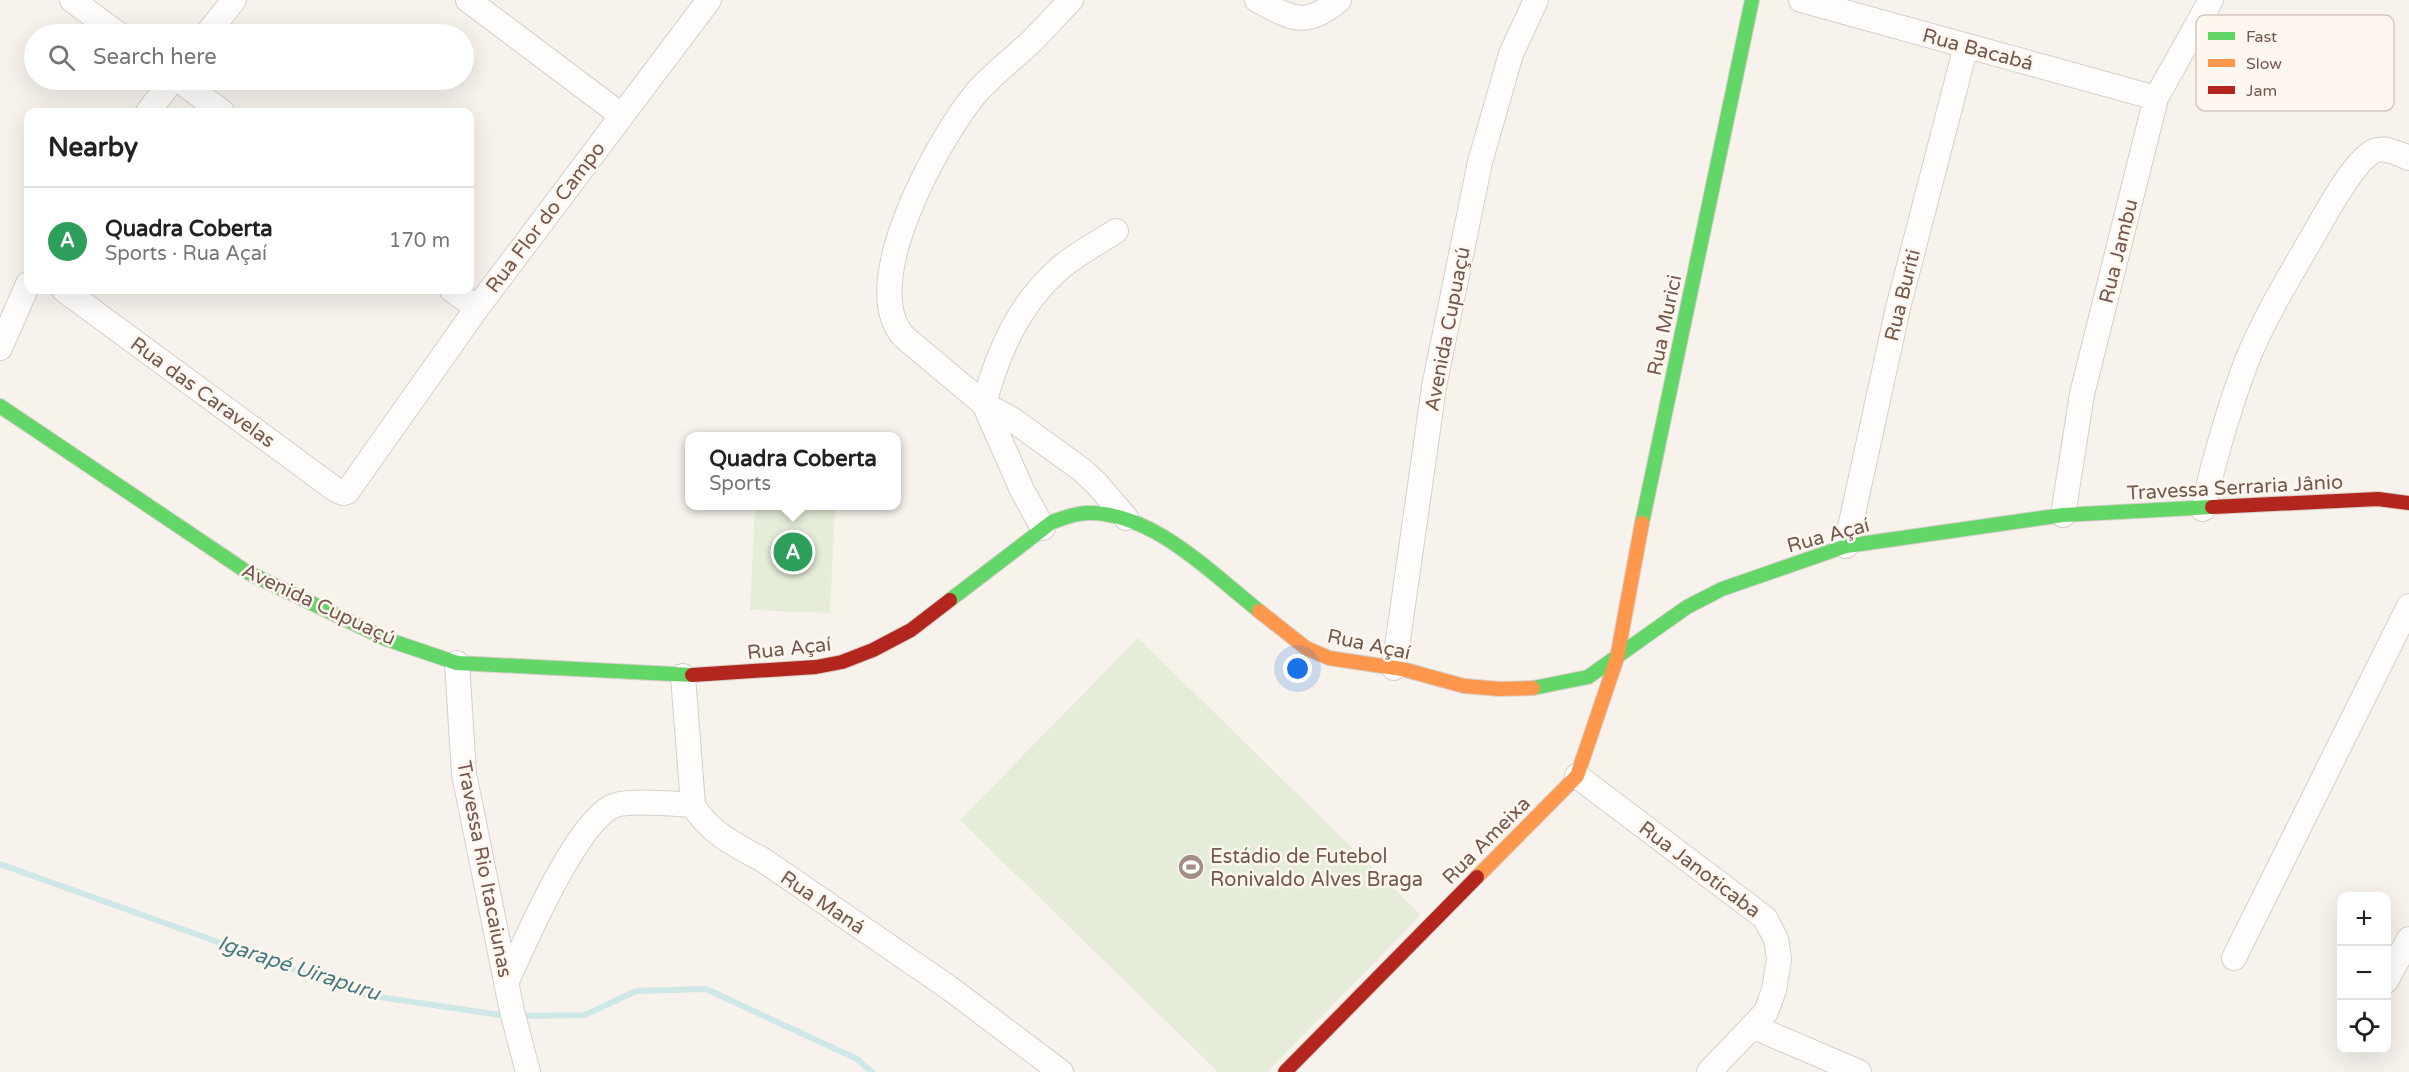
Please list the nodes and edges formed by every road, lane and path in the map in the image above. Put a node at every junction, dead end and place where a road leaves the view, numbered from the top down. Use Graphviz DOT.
graph roads {
  1 [pos="72,0"];
  2 [pos="234,0"];
  3 [pos="468,0"];
  4 [pos="709,0"];
  5 [pos="1071,0"];
  6 [pos="1257,0"];
  7 [pos="1339,0"];
  8 [pos="1536,0"];
  9 [pos="1752,0"];
  10 [pos="1801,0"];
  11 [pos="2211,0"];
  12 [pos="1882,11"];
  13 [pos="2203,15"];
  14 [pos="104,24"];
  15 [pos="215,24"];
  16 [pos="2196,27"];
  17 [pos="1966,46"];
  18 [pos="164,90"];
  19 [pos="192,90"];
  20 [pos="2156,98"];
  21 [pos="151,108"];
  22 [pos="216,108"];
  23 [pos="621,115"];
  24 [pos="2409,158"];
  25 [pos="1116,231"];
  26 [pos="24,293"];
  27 [pos="69,294"];
  28 [pos="458,294"];
  29 [pos="477,308"];
  30 [pos="0,348"];
  31 [pos="984,404"];
  32 [pos="0,406"];
  33 [pos="343,494"];
  34 [pos="2409,503"];
  35 [pos="2203,509"];
  36 [pos="2063,515"];
  37 [pos="1126,518"];
  38 [pos="1043,528"];
  39 [pos="1846,546"];
  40 [pos="2409,606"];
  41 [pos="1617,658"];
  42 [pos="457,663"];
  43 [pos="1394,668"];
  44 [pos="683,676"];
  45 [pos="1577,776"];
  46 [pos="693,805"];
  47 [pos="2409,939"];
  48 [pos="2234,958"];
  49 [pos="2391,972"];
  50 [pos="506,983"];
  51 [pos="1754,1027"];
  52 [pos="527,1065"];
  53 [pos="1061,1072"];
  54 [pos="1285,1072"];
  55 [pos="1709,1072"];
  56 [pos="1859,1072"];
  1 -- 14 [label="street"];
  2 -- 15 [label="street"];
  3 -- 23 [label="street"];
  4 -- 23 [label="street, Rua Flor do Campo"];
  5 -- 31 [label="street"];
  6 -- 7 [label="street"];
  8 -- 43 [label="street, Avenida Cupuaçú"];
  9 -- 41 [label="street, Rua Murici"];
  10 -- 12 [label="street, Rua Bacabá"];
  11 -- 13 [label="street, Rua Jambu"];
  12 -- 17 [label="street, Rua Bacabá"];
  16 -- 20 [label="street, Rua Jambu"];
  17 -- 20 [label="street, Rua Bacabá"];
  17 -- 39 [label="street, Rua Buriti"];
  18 -- 21 [label="street"];
  19 -- 22 [label="street"];
  20 -- 36 [label="street, Rua Jambu"];
  23 -- 29 [label="street, Rua Flor do Campo"];
  24 -- 35 [label="street"];
  25 -- 31 [label="street"];
  26 -- 30 [label="street"];
  27 -- 33 [label="street, Rua das Caravelas"];
  28 -- 29 [label="street"];
  29 -- 33 [label="street, Rua Flor do Campo"];
  31 -- 37 [label="street"];
  31 -- 38 [label="street"];
  32 -- 42 [label="street, Avenida Cupuaçú"];
  34 -- 35 [label="street, Travessa Serraria Jânio"];
  35 -- 36 [label="street, Travessa Serraria Jânio"];
  36 -- 39 [label="street, Rua Açaí"];
  37 -- 38 [label="street, Rua Açaí"];
  37 -- 43 [label="street, Rua Açaí"];
  38 -- 44 [label="street, Rua Açaí"];
  39 -- 41 [label="street, Rua Açaí"];
  40 -- 48 [label="street"];
  41 -- 43 [label="street, Rua Açaí"];
  41 -- 45 [label="street, Rua Ameixa"];
  42 -- 44 [label="street, Avenida Cupuaçú"];
  42 -- 50 [label="street, Travessa Rio Itacaiunas"];
  44 -- 46 [label="street"];
  45 -- 51 [label="street, Rua Janoticaba"];
  45 -- 54 [label="street, Rua Ameixa"];
  46 -- 50 [label="street"];
  46 -- 53 [label="street, Rua Maná"];
  47 -- 49 [label="street"];
  50 -- 52 [label="street, Travessa Rio Itacaiunas"];
  51 -- 55 [label="street, Rua Janoticaba"];
  51 -- 56 [label="street"];
}
